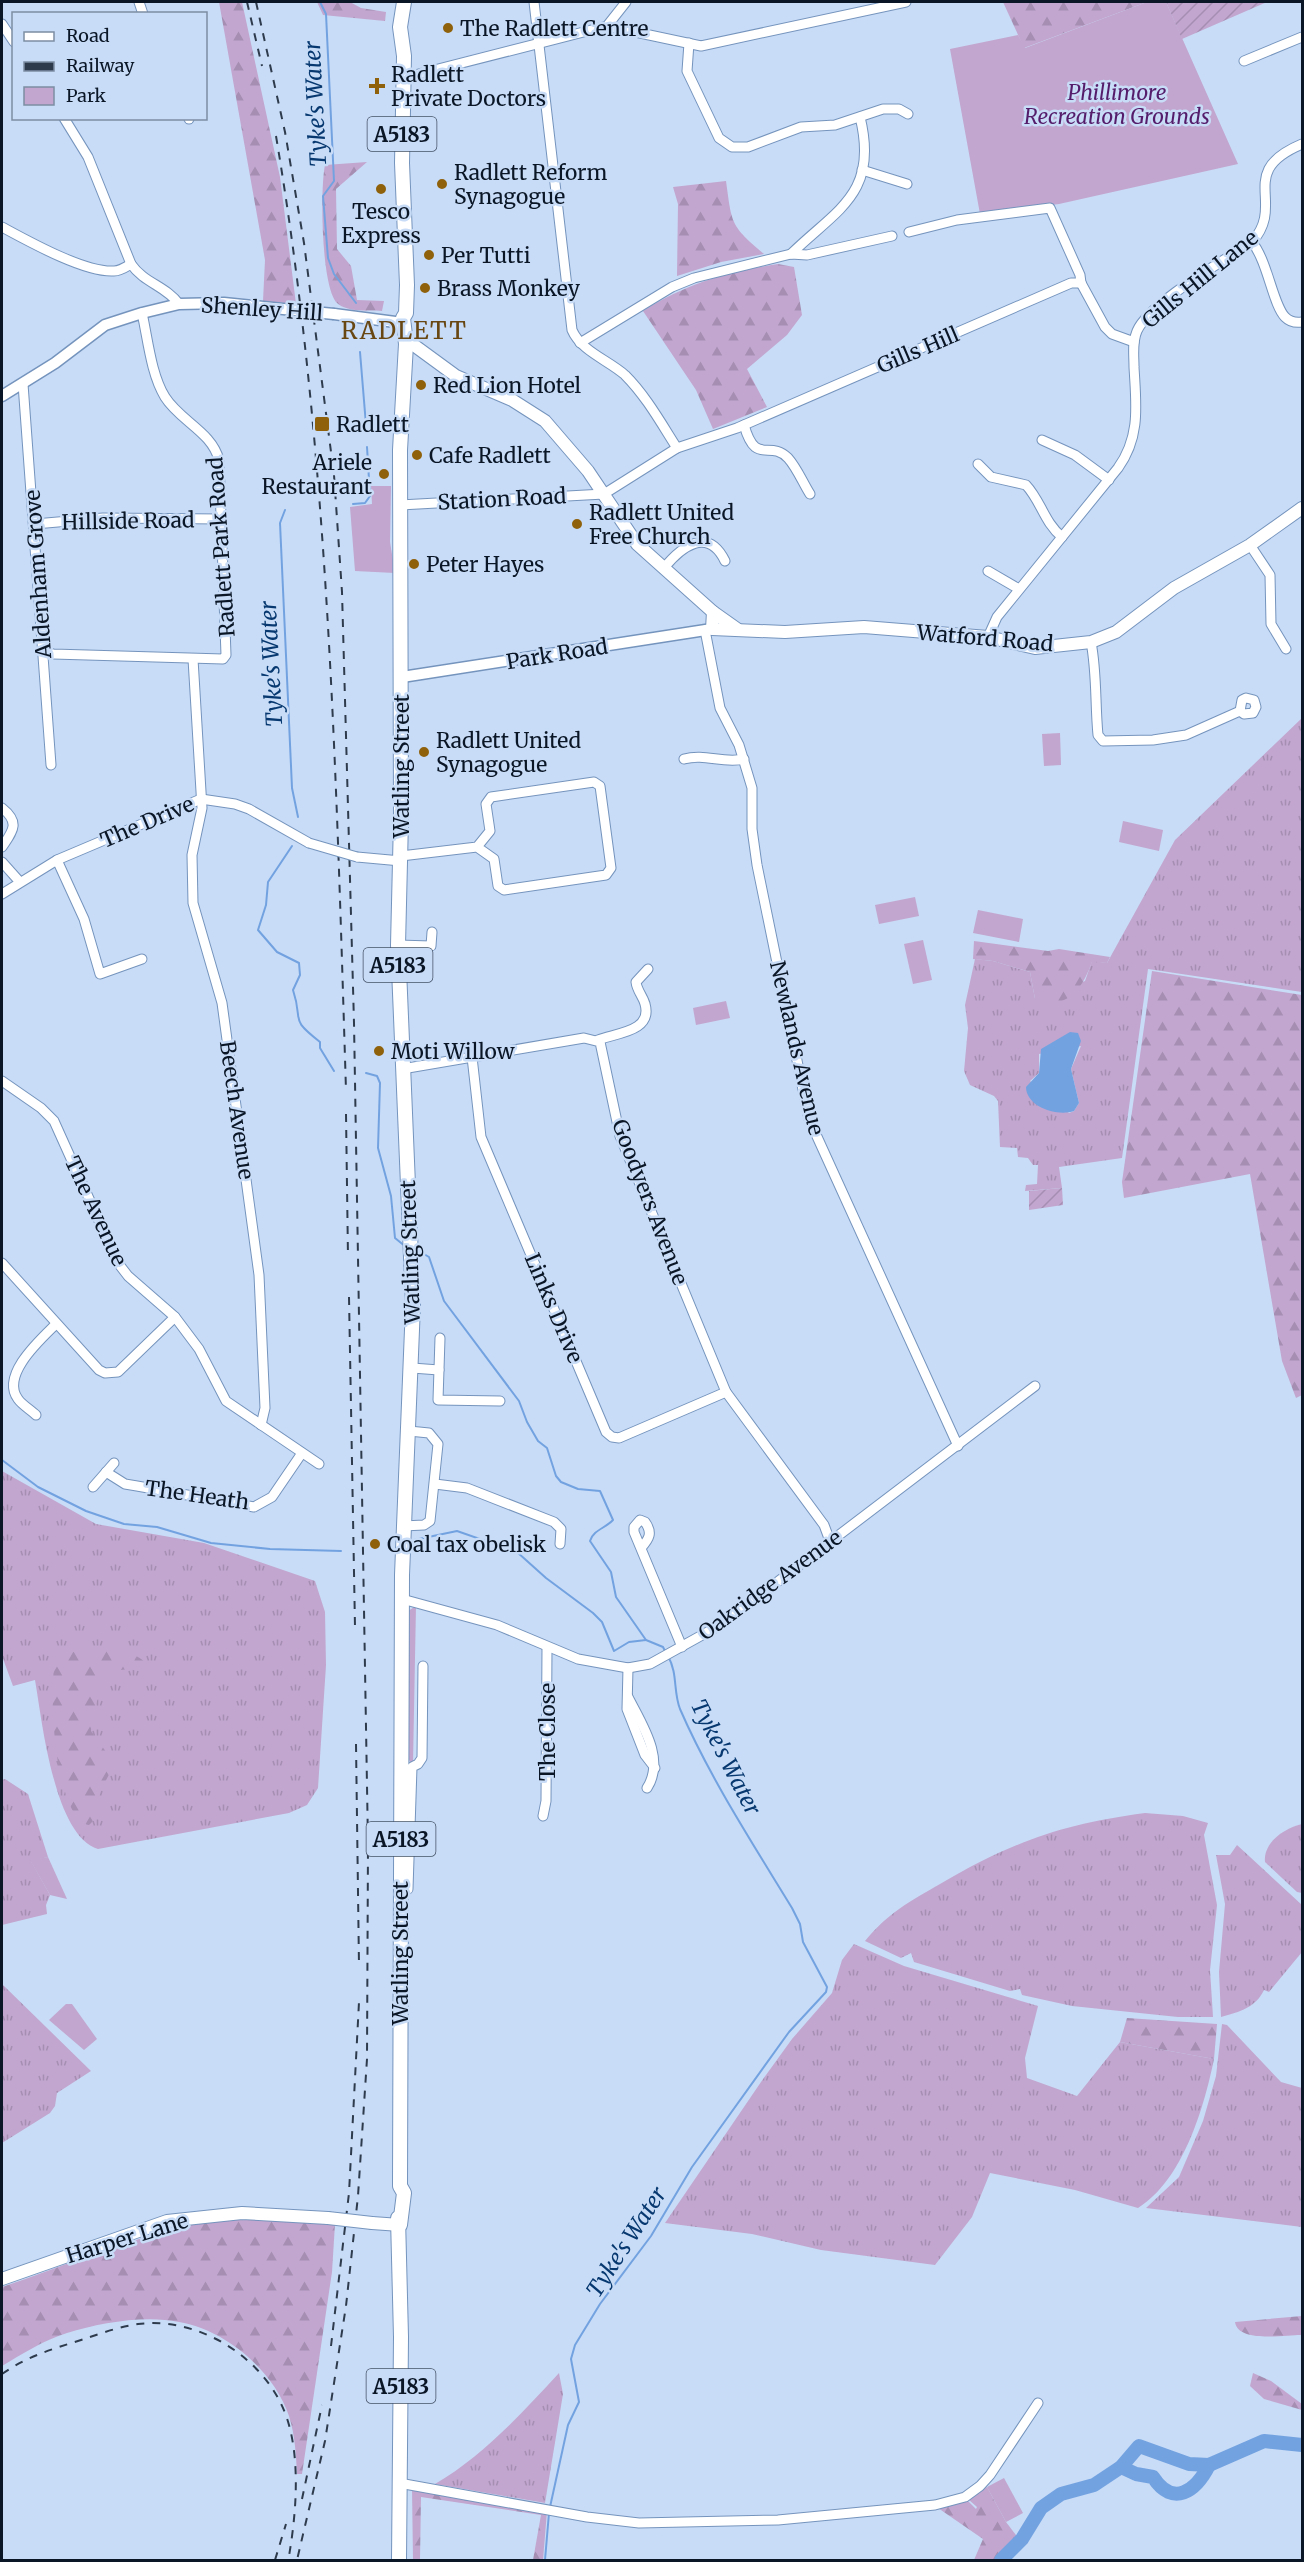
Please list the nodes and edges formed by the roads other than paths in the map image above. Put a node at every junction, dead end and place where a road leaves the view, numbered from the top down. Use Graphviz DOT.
graph roads {
  1 [pos="404,2"];
  2 [pos="534,2"];
  3 [pos="626,2"];
  4 [pos="906,2"];
  5 [pos="2,24"];
  6 [pos="607,26"];
  7 [pos="1302,37"];
  8 [pos="12,39"];
  9 [pos="538,43"];
  10 [pos="689,43"];
  11 [pos="1244,61"];
  12 [pos="404,78"];
  13 [pos="908,114"];
  14 [pos="860,117"];
  15 [pos="65,120"];
  16 [pos="1302,144"];
  17 [pos="862,170"];
  18 [pos="907,184"];
  19 [pos="2,228"];
  20 [pos="909,232"];
  21 [pos="892,236"];
  22 [pos="1252,242"];
  23 [pos="791,254"];
  24 [pos="131,264"];
  25 [pos="1081,283"];
  26 [pos="179,304"];
  27 [pos="142,313"];
  28 [pos="403,321"];
  29 [pos="1302,322"];
  30 [pos="1134,342"];
  31 [pos="580,343"];
  32 [pos="406,344"];
  33 [pos="23,384"];
  34 [pos="2,396"];
  35 [pos="744,425"];
  36 [pos="1042,440"];
  37 [pos="677,448"];
  38 [pos="978,464"];
  39 [pos="1109,480"];
  40 [pos="604,494"];
  41 [pos="810,494"];
  42 [pos="400,505"];
  43 [pos="1302,508"];
  44 [pos="222,519"];
  45 [pos="35,524"];
  46 [pos="1062,537"];
  47 [pos="1250,545"];
  48 [pos="725,561"];
  49 [pos="664,568"];
  50 [pos="988,571"];
  51 [pos="1019,589"];
  52 [pos="713,612"];
  53 [pos="736,629"];
  54 [pos="709,630"];
  55 [pos="988,637"];
  56 [pos="1091,642"];
  57 [pos="1286,649"];
  58 [pos="44,651"];
  59 [pos="193,659"];
  60 [pos="402,677"];
  61 [pos="1240,711"];
  62 [pos="684,759"];
  63 [pos="744,759"];
  64 [pos="51,765"];
  65 [pos="201,799"];
  66 [pos="2,808"];
  67 [pos="2,847"];
  68 [pos="477,847"];
  69 [pos="401,859"];
  70 [pos="57,860"];
  71 [pos="2,862"];
  72 [pos="20,881"];
  73 [pos="2,894"];
  74 [pos="432,932"];
  75 [pos="398,945"];
  76 [pos="142,959"];
  77 [pos="648,969"];
  78 [pos="598,1040"];
  79 [pos="472,1057"];
  80 [pos="402,1069"];
  81 [pos="2,1081"];
  82 [pos="2,1263"];
  83 [pos="175,1317"];
  84 [pos="56,1323"];
  85 [pos="440,1338"];
  86 [pos="412,1368"];
  87 [pos="439,1370"];
  88 [pos="1035,1386"];
  89 [pos="726,1392"];
  90 [pos="500,1401"];
  91 [pos="36,1415"];
  92 [pos="261,1425"];
  93 [pos="409,1431"];
  94 [pos="958,1446"];
  95 [pos="302,1453"];
  96 [pos="114,1463"];
  97 [pos="319,1464"];
  98 [pos="106,1472"];
  99 [pos="435,1484"];
  100 [pos="93,1487"];
  101 [pos="824,1525"];
  102 [pos="403,1526"];
  103 [pos="839,1534"];
  104 [pos="830,1541"];
  105 [pos="560,1544"];
  106 [pos="641,1548"];
  107 [pos="402,1599"];
  108 [pos="682,1647"];
  109 [pos="547,1648"];
  110 [pos="423,1666"];
  111 [pos="628,1668"];
  112 [pos="408,1766"];
  113 [pos="647,1788"];
  114 [pos="543,1816"];
  115 [pos="400,2224"];
  116 [pos="2,2279"];
  117 [pos="1038,2403"];
  118 [pos="399,2483"];
  119 [pos="399,2560"];
  1 -- 12 [label="main road, Watling Street / A5183"];
  2 -- 9 [label="street"];
  3 -- 6 [label="street"];
  4 -- 10 [label="street"];
  5 -- 8 [label="street"];
  6 -- 9 [label="street"];
  6 -- 10 [label="street"];
  7 -- 11 [label="street"];
  9 -- 12 [label="street"];
  9 -- 31 [label="street"];
  10 -- 14 [label="street"];
  12 -- 28 [label="main road, Watling Street / A5183"];
  13 -- 14 [label="street"];
  14 -- 17 [label="street"];
  15 -- 24 [label="street"];
  16 -- 22 [label="street, Gills Hill Lane"];
  17 -- 18 [label="street"];
  17 -- 23 [label="street"];
  19 -- 24 [label="street"];
  20 -- 25 [label="street"];
  21 -- 23 [label="street"];
  22 -- 29 [label="street"];
  22 -- 30 [label="street, Gills Hill Lane"];
  23 -- 31 [label="street"];
  24 -- 26 [label="street"];
  25 -- 30 [label="street"];
  25 -- 35 [label="street, Gills Hill"];
  26 -- 27 [label="street, Shenley Hill"];
  26 -- 28 [label="street, Shenley Hill, bridge"];
  27 -- 33 [label="street, Shenley Hill"];
  27 -- 44 [label="street, Radlett Park Road"];
  28 -- 32 [label="main road, Watling Street / A5183"];
  30 -- 39 [label="street, Gills Hill Lane"];
  31 -- 37 [label="street"];
  32 -- 40 [label="main road"];
  32 -- 42 [label="main road, Watling Street / A5183"];
  33 -- 34 [label="street, Shenley Hill"];
  33 -- 45 [label="street, Aldenham Grove"];
  35 -- 37 [label="street, Gills Hill"];
  35 -- 41 [label="street"];
  36 -- 39 [label="street"];
  37 -- 40 [label="street, Gills Hill"];
  38 -- 46 [label="street"];
  39 -- 46 [label="street, Gills Hill Lane"];
  40 -- 42 [label="street, Station Road"];
  40 -- 49 [label="main road"];
  42 -- 60 [label="main road, Watling Street / A5183"];
  43 -- 47 [label="main road, Watford Road"];
  44 -- 45 [label="street, Hillside Road"];
  44 -- 59 [label="street, Radlett Park Road"];
  45 -- 58 [label="street, Aldenham Grove"];
  46 -- 51 [label="street, Gills Hill Lane"];
  47 -- 56 [label="main road, Watford Road"];
  47 -- 57 [label="street"];
  48 -- 49 [label="street"];
  49 -- 52 [label="main road"];
  50 -- 51 [label="street"];
  51 -- 55 [label="street, Gills Hill Lane"];
  52 -- 53 [label="main road"];
  52 -- 54 [label="main road"];
  53 -- 54 [label="main road, Watford Road"];
  53 -- 55 [label="main road, Watford Road"];
  54 -- 60 [label="street, Park Road"];
  54 -- 63 [label="street, Newlands Avenue"];
  55 -- 56 [label="main road, Watford Road"];
  56 -- 61 [label="street"];
  58 -- 59 [label="street"];
  58 -- 64 [label="street, Aldenham Grove"];
  59 -- 65 [label="street, Beech Avenue"];
  60 -- 69 [label="main road, Watling Street / A5183"];
  62 -- 63 [label="street"];
  63 -- 94 [label="street, Newlands Avenue"];
  65 -- 69 [label="street, The Drive, bridge"];
  65 -- 70 [label="street, The Drive"];
  65 -- 92 [label="street, Beech Avenue"];
  66 -- 67 [label="street"];
  68 -- 68 [label="street"];
  68 -- 69 [label="street, The Drive"];
  69 -- 75 [label="main road, Watling Street / A5183"];
  70 -- 72 [label="street, The Drive"];
  70 -- 76 [label="street"];
  71 -- 72 [label="street"];
  72 -- 73 [label="street, The Drive"];
  74 -- 75 [label="street"];
  75 -- 80 [label="main road, Watling Street / A5183"];
  77 -- 78 [label="street"];
  78 -- 79 [label="street"];
  78 -- 89 [label="street, Goodyers Avenue"];
  79 -- 80 [label="street"];
  79 -- 89 [label="street, Links Drive"];
  80 -- 86 [label="main road, Watling Street / A5183"];
  81 -- 83 [label="street, The Avenue"];
  82 -- 84 [label="street"];
  83 -- 84 [label="street"];
  83 -- 92 [label="street, The Avenue"];
  84 -- 91 [label="street"];
  85 -- 87 [label="street"];
  86 -- 87 [label="street"];
  86 -- 93 [label="main road, Watling Street / A5183"];
  87 -- 90 [label="street"];
  88 -- 94 [label="street, Oakridge Avenue"];
  89 -- 101 [label="street, Goodyers Avenue"];
  92 -- 95 [label="street, The Avenue"];
  93 -- 99 [label="street"];
  93 -- 102 [label="main road, Watling Street / A5183"];
  94 -- 103 [label="street, Oakridge Avenue"];
  95 -- 97 [label="street, The Avenue"];
  95 -- 98 [label="street, The Heath"];
  96 -- 98 [label="street"];
  98 -- 100 [label="street"];
  99 -- 102 [label="street"];
  99 -- 105 [label="street"];
  101 -- 103 [label="street, Goodyers Avenue"];
  101 -- 104 [label="street, Goodyers Avenue"];
  102 -- 107 [label="main road, Watling Street / A5183"];
  103 -- 104 [label="street, Oakridge Avenue"];
  104 -- 108 [label="street, Oakridge Avenue"];
  106 -- 108 [label="street"];
  107 -- 109 [label="street, Oakridge Avenue"];
  107 -- 112 [label="main road, Watling Street / A5183"];
  108 -- 111 [label="street, Oakridge Avenue"];
  109 -- 111 [label="street, Oakridge Avenue"];
  109 -- 114 [label="street, The Close"];
  110 -- 112 [label="street"];
  111 -- 113 [label="street"];
  112 -- 115 [label="main road, Watling Street / A5183"];
  115 -- 116 [label="main road, Harper Lane, bridge"];
  115 -- 118 [label="main road, A5183"];
  117 -- 118 [label="street"];
  118 -- 119 [label="main road, A5183"];
}
